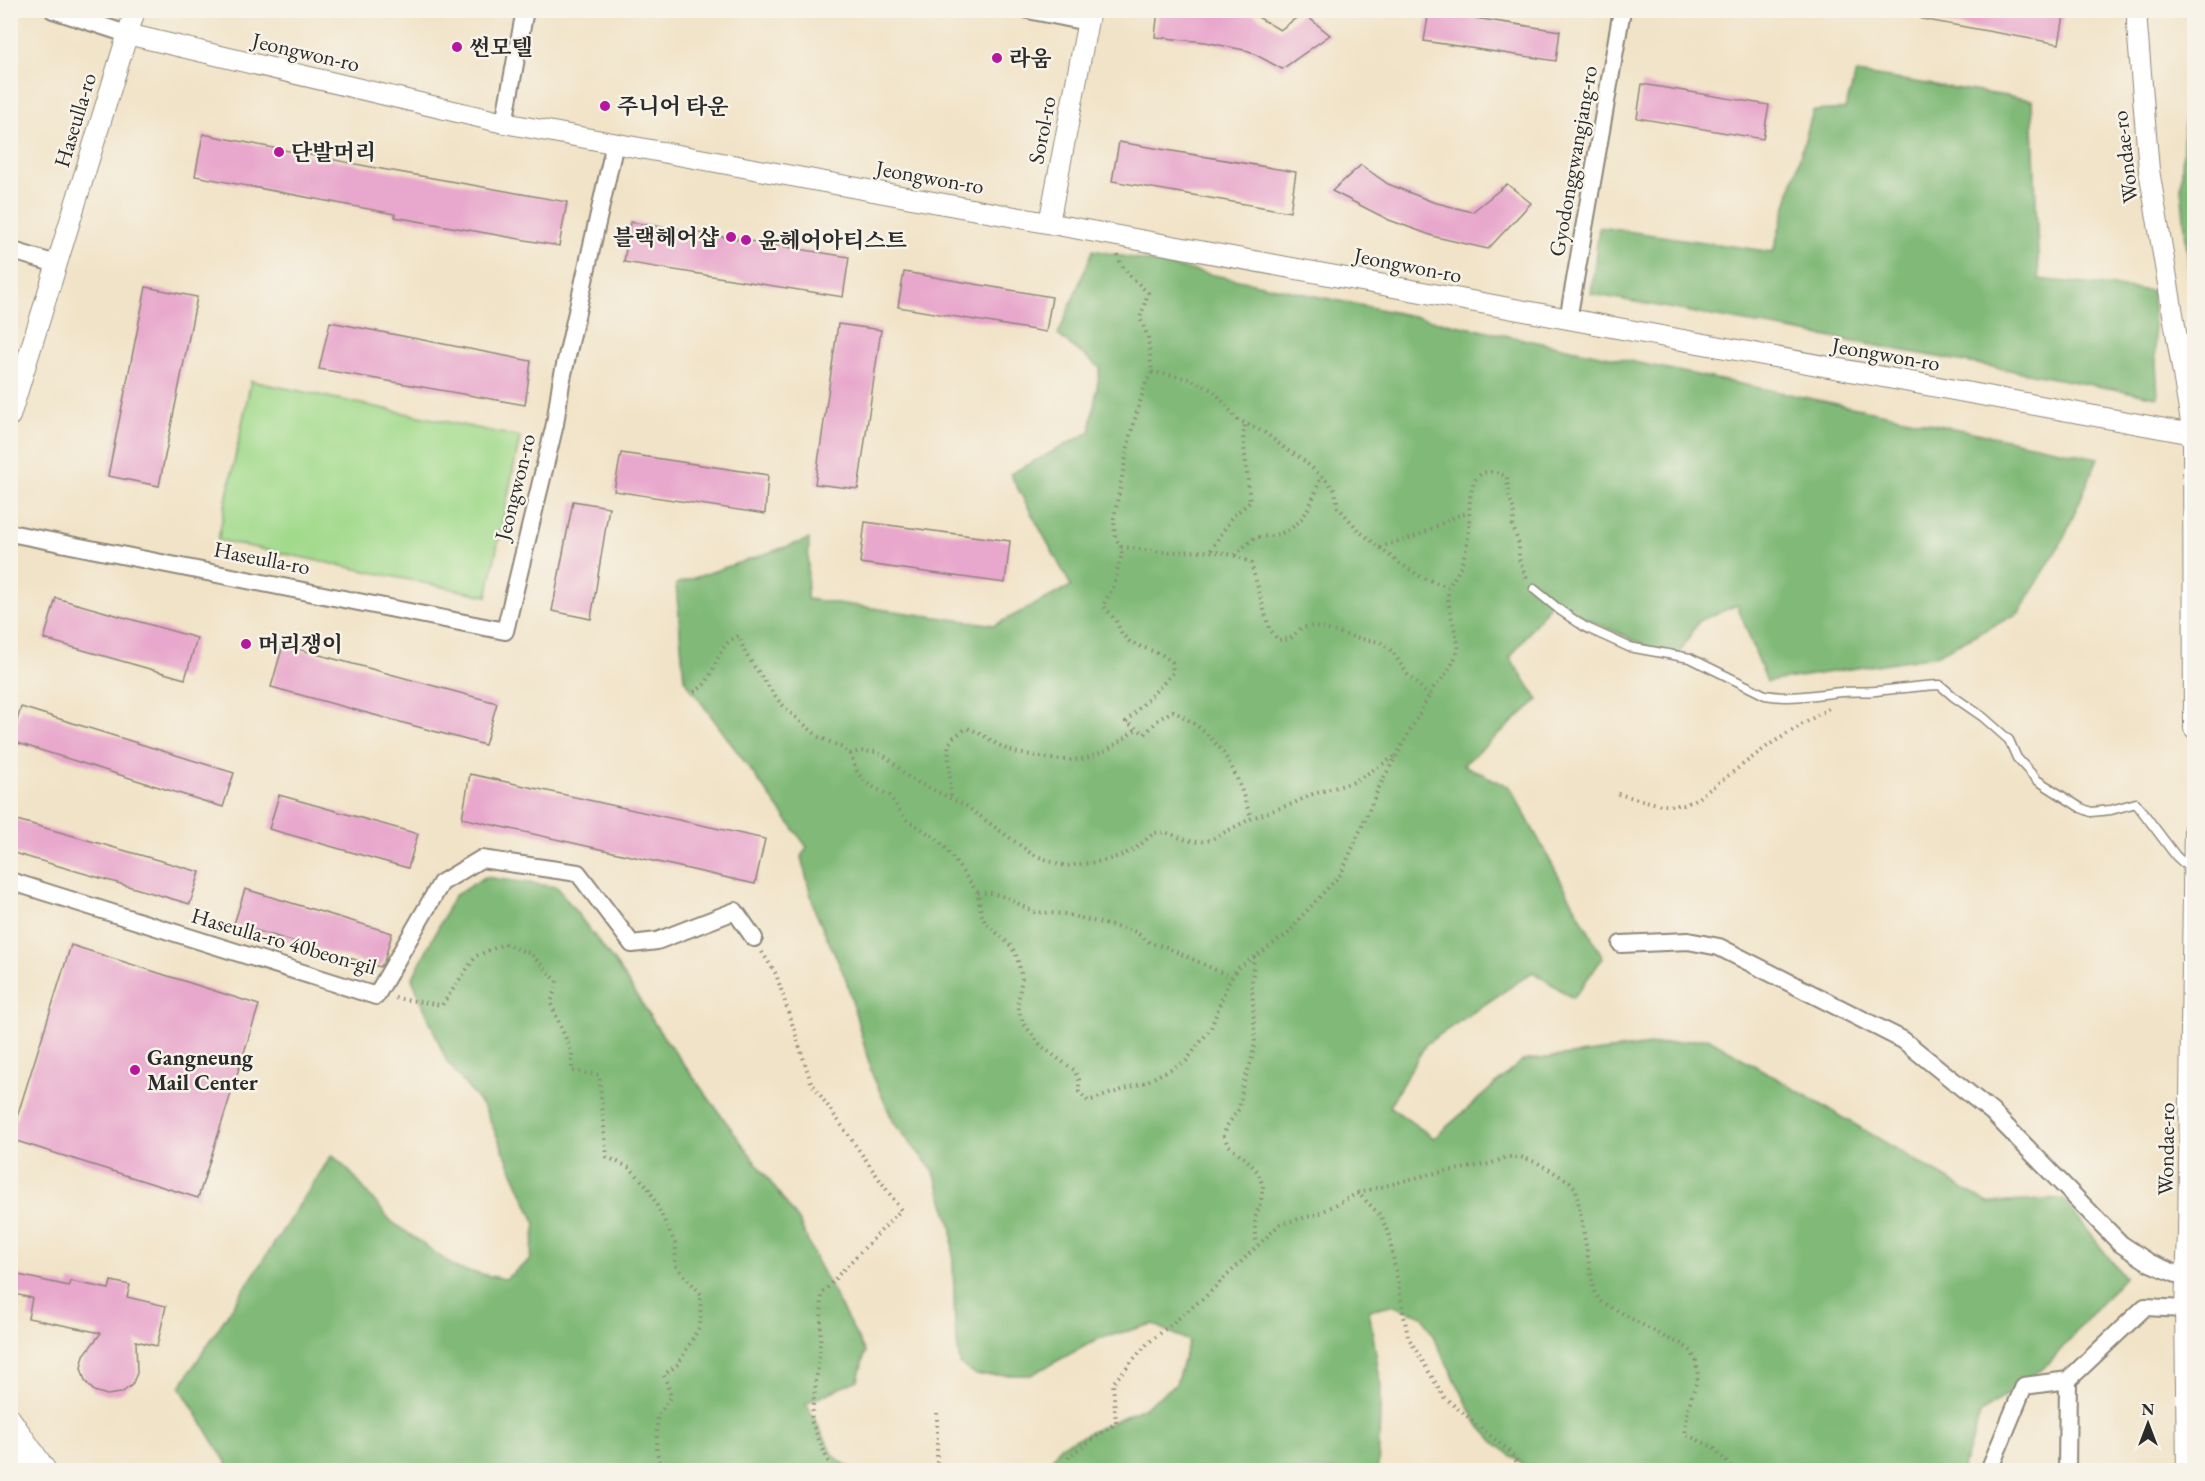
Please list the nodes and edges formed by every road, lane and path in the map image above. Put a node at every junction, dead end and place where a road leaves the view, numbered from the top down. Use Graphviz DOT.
graph roads {
  1 [pos="53,10"];
  2 [pos="135,10"];
  3 [pos="525,10"];
  4 [pos="1028,10"];
  5 [pos="1622,10"];
  6 [pos="2137,10"];
  7 [pos="1089,16"];
  8 [pos="127,34"];
  9 [pos="504,123"];
  10 [pos="615,143"];
  11 [pos="1049,223"];
  12 [pos="1113,234"];
  13 [pos="10,250"];
  14 [pos="56,264"];
  15 [pos="1568,320"];
  16 [pos="1152,372"];
  17 [pos="10,416"];
  18 [pos="1245,425"];
  19 [pos="2193,435"];
  20 [pos="1321,476"];
  21 [pos="1469,513"];
  22 [pos="10,533"];
  23 [pos="1121,547"];
  24 [pos="1380,548"];
  25 [pos="1211,550"];
  26 [pos="1235,555"];
  27 [pos="1448,587"];
  28 [pos="1534,589"];
  29 [pos="505,631"];
  30 [pos="1855,691"];
  31 [pos="694,692"];
  32 [pos="1429,696"];
  33 [pos="2194,728"];
  34 [pos="1135,730"];
  35 [pos="850,754"];
  36 [pos="1398,755"];
  37 [pos="1618,794"];
  38 [pos="951,797"];
  39 [pos="1252,818"];
  40 [pos="2194,828"];
  41 [pos="2194,873"];
  42 [pos="10,881"];
  43 [pos="978,893"];
  44 [pos="754,938"];
  45 [pos="1621,944"];
  46 [pos="1254,956"];
  47 [pos="1231,977"];
  48 [pos="376,996"];
  49 [pos="1358,1193"];
  50 [pos="2191,1233"];
  51 [pos="1257,1245"];
  52 [pos="2186,1278"];
  53 [pos="2185,1309"];
  54 [pos="2068,1380"];
  55 [pos="937,1413"];
  56 [pos="13,1428"];
  57 [pos="34,1452"];
  58 [pos="14,1470"];
  59 [pos="46,1470"];
  60 [pos="662,1470"];
  61 [pos="832,1470"];
  62 [pos="937,1470"];
  63 [pos="1066,1470"];
  64 [pos="1522,1470"];
  65 [pos="1734,1470"];
  66 [pos="1989,1470"];
  67 [pos="2067,1470"];
  68 [pos="2187,1470"];
  1 -- 8 [label="street"];
  2 -- 8 [label="street, Haseulla-ro"];
  3 -- 9 [label="street"];
  4 -- 7 [label="street"];
  5 -- 15 [label="street, Gyodonggwangjang-ro"];
  6 -- 19 [label="street, Wondae-ro"];
  7 -- 11 [label="street, Sorol-ro"];
  8 -- 9 [label="street, Jeongwon-ro"];
  8 -- 14 [label="street, Haseulla-ro"];
  9 -- 10 [label="street, Jeongwon-ro"];
  10 -- 11 [label="street, Jeongwon-ro"];
  10 -- 29 [label="street, Jeongwon-ro"];
  11 -- 12 [label="street, Jeongwon-ro"];
  12 -- 15 [label="street, Jeongwon-ro"];
  12 -- 16 [label="path"];
  13 -- 14 [label="street"];
  14 -- 17 [label="street, Haseulla-ro"];
  15 -- 19 [label="street, Jeongwon-ro"];
  16 -- 18 [label="path"];
  16 -- 23 [label="path"];
  18 -- 20 [label="path"];
  18 -- 25 [label="path"];
  19 -- 33 [label="street, Wondae-ro"];
  20 -- 24 [label="path"];
  20 -- 26 [label="path"];
  21 -- 24 [label="path"];
  21 -- 27 [label="path"];
  21 -- 28 [label="path"];
  22 -- 29 [label="street, Haseulla-ro"];
  23 -- 25 [label="path"];
  23 -- 34 [label="path"];
  24 -- 27 [label="path"];
  25 -- 26 [label="path"];
  26 -- 32 [label="path"];
  27 -- 32 [label="path"];
  28 -- 30 [label="lane"];
  30 -- 37 [label="path"];
  30 -- 41 [label="lane"];
  31 -- 35 [label="path"];
  32 -- 36 [label="path"];
  34 -- 38 [label="path"];
  34 -- 39 [label="path"];
  35 -- 38 [label="path"];
  35 -- 43 [label="path"];
  36 -- 39 [label="path"];
  36 -- 46 [label="path"];
  38 -- 39 [label="path"];
  40 -- 41 [label="street, Wondae-ro"];
  41 -- 50 [label="street, Wondae-ro"];
  42 -- 48 [label="street, Haseulla-ro 40beon-gil"];
  43 -- 47 [label="path"];
  43 -- 47 [label="path"];
  44 -- 48 [label="street, Haseulla-ro 40beon-gil"];
  44 -- 61 [label="path"];
  45 -- 52 [label="street"];
  46 -- 47 [label="path"];
  46 -- 51 [label="path"];
  48 -- 60 [label="path"];
  49 -- 51 [label="path"];
  49 -- 64 [label="path"];
  49 -- 65 [label="path"];
  50 -- 52 [label="street, Wondae-ro"];
  51 -- 63 [label="path"];
  52 -- 53 [label="street, Wondae-ro"];
  53 -- 54 [label="street"];
  53 -- 68 [label="street, Wondae-ro"];
  54 -- 66 [label="street"];
  54 -- 67 [label="street"];
  55 -- 62 [label="path"];
  56 -- 57 [label="street"];
  57 -- 58 [label="street"];
  57 -- 59 [label="street"];
}
